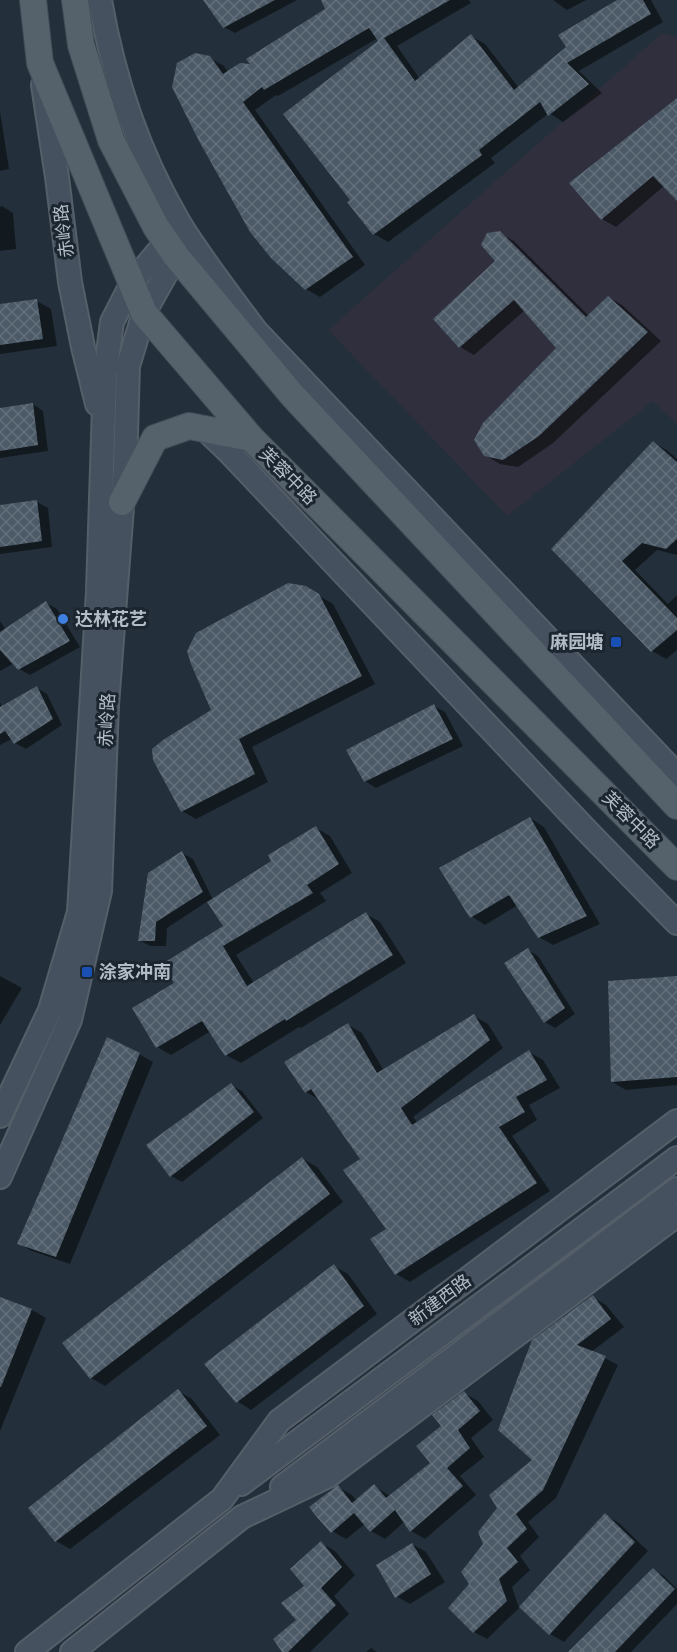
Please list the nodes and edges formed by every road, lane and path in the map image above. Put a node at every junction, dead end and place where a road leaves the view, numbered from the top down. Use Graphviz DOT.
graph roads {
  1 [pos="33,0"];
  2 [pos="75,0"];
  3 [pos="100,0"];
  4 [pos="40,63"];
  5 [pos="171,249"];
  6 [pos="132,283"];
  7 [pos="144,313"];
  8 [pos="206,430"];
  9 [pos="104,432"];
  10 [pos="251,438"];
  11 [pos="122,502"];
  12 [pos="677,776"];
  13 [pos="677,806"];
  14 [pos="677,867"];
  15 [pos="677,923"];
  16 [pos="0,1116"];
  17 [pos="677,1121"];
  18 [pos="677,1158"];
  19 [pos="0,1177"];
  20 [pos="677,1189"];
  21 [pos="677,1215"];
  22 [pos="222,1499"];
  23 [pos="242,1517"];
  24 [pos="27,1652"];
  25 [pos="72,1652"];
  1 -- 4 [label="main road, 芙蓉中路"];
  2 -- 5 [label="main road"];
  3 -- 12 [label="main road"];
  4 -- 6 [label="main road, 芙蓉中路"];
  4 -- 9 [label="main road, 赤岭路"];
  5 -- 6 [label="main road, 赤岭路"];
  5 -- 7 [label="main road, 赤岭路"];
  5 -- 13 [label="main road"];
  6 -- 7 [label="main road, 芙蓉中路"];
  6 -- 9 [label="main road, 赤岭路"];
  7 -- 10 [label="main road, 芙蓉中路"];
  7 -- 11 [label="main road, 赤岭路"];
  8 -- 10 [label="main road"];
  8 -- 11 [label="main road"];
  8 -- 15 [label="main road"];
  9 -- 16 [label="main road, 赤岭路"];
  10 -- 14 [label="main road, 芙蓉中路"];
  11 -- 19 [label="main road, 赤岭路"];
  17 -- 22 [label="main road, 新建西路"];
  18 -- 22 [label="main road, 新建西路"];
  20 -- 23 [label="main road"];
  21 -- 23 [label="main road"];
  22 -- 24 [label="main road, 新建西路"];
  23 -- 25 [label="main road"];
}
